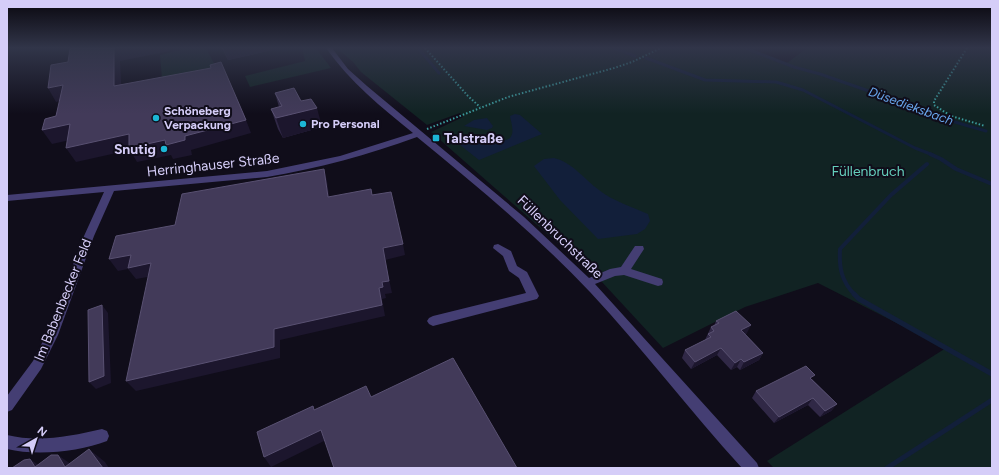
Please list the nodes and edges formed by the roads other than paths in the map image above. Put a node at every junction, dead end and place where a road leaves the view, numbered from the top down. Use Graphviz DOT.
graph roads {
  1 [pos="348,70"];
  2 [pos="417,134"];
  3 [pos="110,189"];
  4 [pos="7,198"];
  5 [pos="498,248"];
  6 [pos="639,249"];
  7 [pos="624,271"];
  8 [pos="658,282"];
  9 [pos="587,283"];
  10 [pos="433,321"];
  11 [pos="7,406"];
  12 [pos="102,436"];
  13 [pos="7,442"];
  14 [pos="752,468"];
  1 -- 2 [label="street, Füllenbruchstraße"];
  2 -- 3 [label="street, Herringhauser Straße"];
  2 -- 9 [label="street, Füllenbruchstraße"];
  3 -- 4 [label="street, Herringhauser Straße"];
  3 -- 11 [label="street, Im Babenbecker Feld"];
  5 -- 10 [label="street"];
  6 -- 7 [label="street"];
  7 -- 8 [label="street"];
  7 -- 9 [label="street"];
  9 -- 14 [label="street, Füllenbruchstraße"];
  12 -- 13 [label="street"];
}
